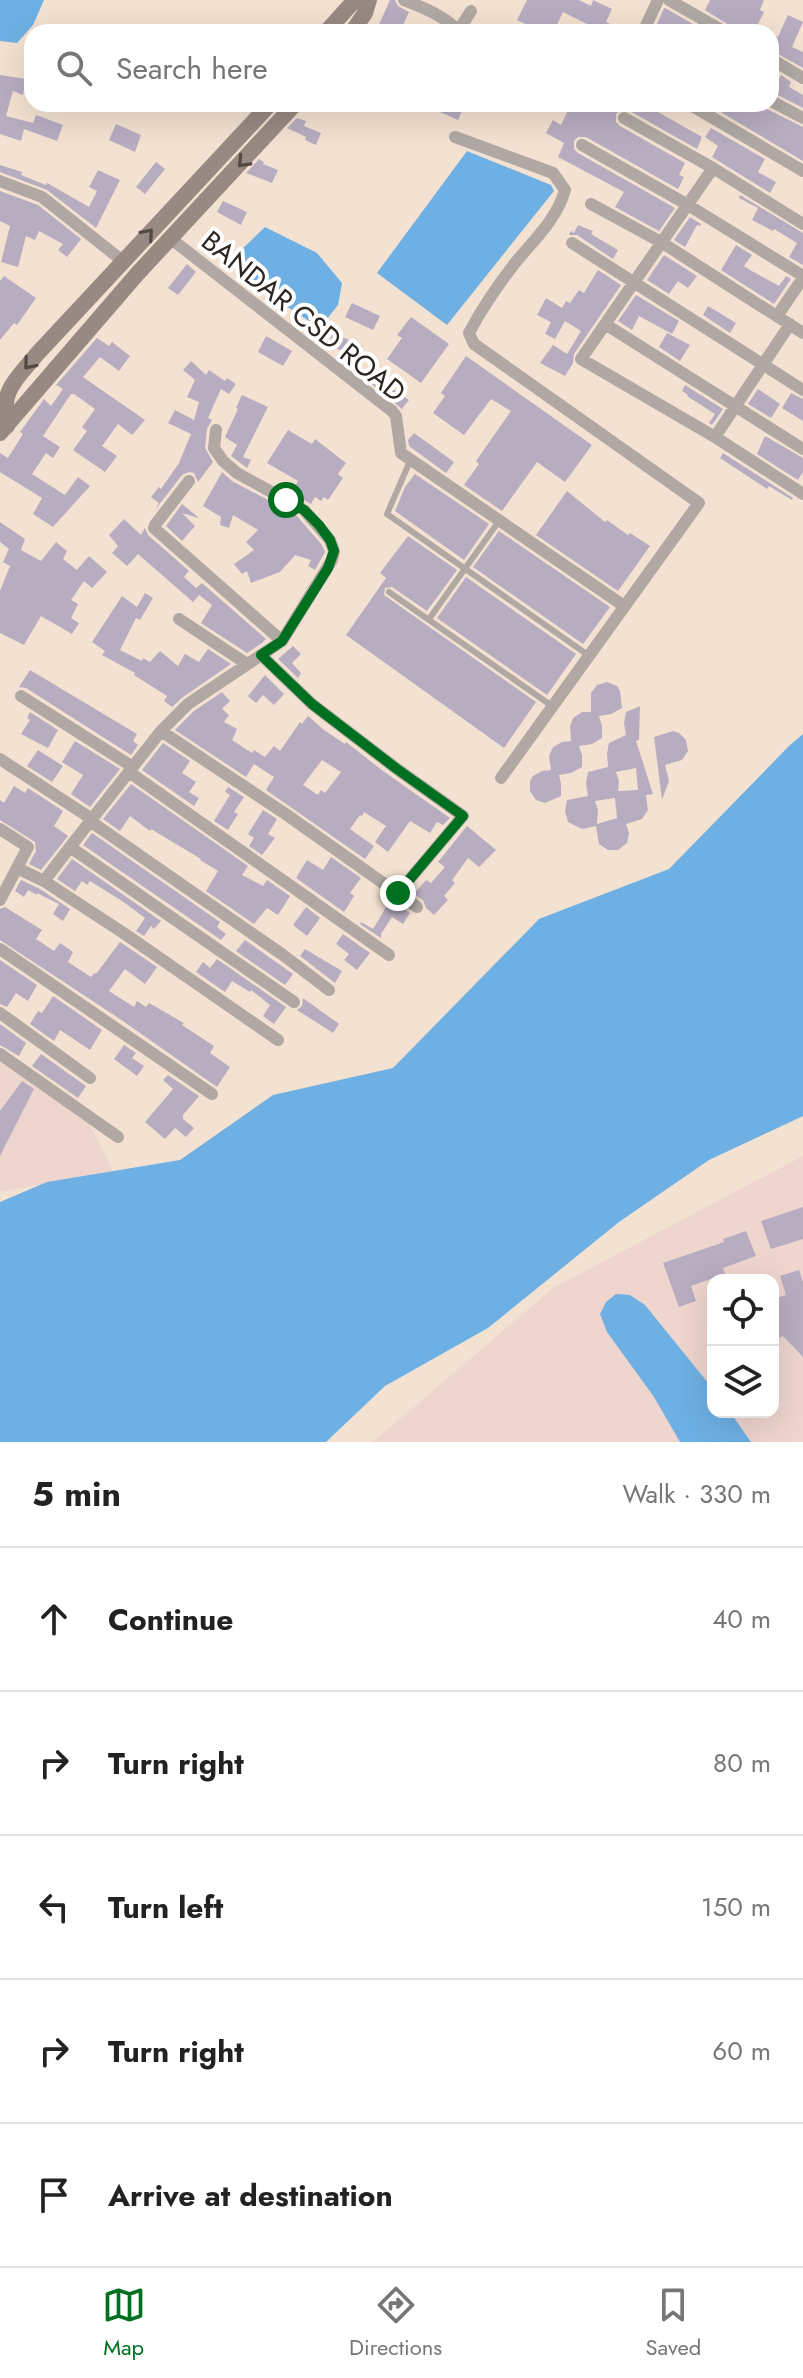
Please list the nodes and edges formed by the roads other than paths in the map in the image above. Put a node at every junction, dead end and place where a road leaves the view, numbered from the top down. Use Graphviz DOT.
graph roads {
  1 [pos="355,0"];
  2 [pos="369,0"];
  3 [pos="404,0"];
  4 [pos="658,0"];
  5 [pos="669,0"];
  6 [pos="471,11"];
  7 [pos="333,24"];
  8 [pos="357,24"];
  9 [pos="448,24"];
  10 [pos="463,24"];
  11 [pos="648,24"];
  12 [pos="711,24"];
  13 [pos="779,64"];
  14 [pos="803,78"];
  15 [pos="779,105"];
  16 [pos="262,112"];
  17 [pos="288,112"];
  18 [pos="703,112"];
  19 [pos="624,118"];
  20 [pos="803,118"];
  21 [pos="455,137"];
  22 [pos="582,145"];
  23 [pos="713,168"];
  24 [pos="803,171"];
  25 [pos="0,181"];
  26 [pos="591,204"];
  27 [pos="688,205"];
  28 [pos="803,224"];
  29 [pos="170,238"];
  30 [pos="661,242"];
  31 [pos="572,243"];
  32 [pos="124,262"];
  33 [pos="803,277"];
  34 [pos="633,282"];
  35 [pos="77,313"];
  36 [pos="777,316"];
  37 [pos="605,324"];
  38 [pos="790,324"];
  39 [pos="93,326"];
  40 [pos="803,333"];
  41 [pos="763,363"];
  42 [pos="803,390"];
  43 [pos="735,406"];
  44 [pos="4,429"];
  45 [pos="216,430"];
  46 [pos="715,437"];
  47 [pos="803,449"];
  48 [pos="411,459"];
  49 [pos="189,481"];
  50 [pos="803,494"];
  51 [pos="500,520"];
  52 [pos="466,568"];
  53 [pos="389,592"];
  54 [pos="624,606"];
  55 [pos="179,619"];
  56 [pos="429,619"];
  57 [pos="282,641"];
  58 [pos="261,655"];
  59 [pos="588,655"];
  60 [pos="247,664"];
  61 [pos="21,696"];
  62 [pos="552,706"];
  63 [pos="161,731"];
  64 [pos="0,759"];
  65 [pos="131,770"];
  66 [pos="501,778"];
  67 [pos="91,820"];
  68 [pos="0,829"];
  69 [pos="70,847"];
  70 [pos="17,868"];
  71 [pos="44,881"];
  72 [pos="398,893"];
  73 [pos="0,900"];
  74 [pos="417,907"];
  75 [pos="0,949"];
  76 [pos="389,955"];
  77 [pos="329,990"];
  78 [pos="294,1002"];
  79 [pos="0,1013"];
  80 [pos="278,1040"];
  81 [pos="0,1054"];
  82 [pos="90,1078"];
  83 [pos="212,1094"];
  84 [pos="118,1137"];
  1 -- 7 [label="main road"];
  2 -- 8 [label="main road"];
  3 -- 9 [label="street"];
  4 -- 11 [label="street"];
  5 -- 12 [label="street"];
  6 -- 10 [label="street"];
  13 -- 14 [label="street"];
  15 -- 20 [label="street"];
  32 -- 16 [label="main road, one-way"];
  17 -- 29 [label="main road, one-way"];
  18 -- 24 [label="street"];
  19 -- 23 [label="street"];
  21 -- 54 [label="street"];
  22 -- 27 [label="street"];
  23 -- 27 [label="street"];
  23 -- 28 [label="street"];
  25 -- 32 [label="street"];
  26 -- 30 [label="street"];
  27 -- 30 [label="street"];
  27 -- 33 [label="street"];
  29 -- 39 [label="main road"];
  29 -- 48 [label="street, BANDAR CSD ROAD"];
  30 -- 34 [label="street"];
  30 -- 36 [label="street"];
  31 -- 34 [label="street"];
  32 -- 35 [label="main road"];
  33 -- 36 [label="street"];
  34 -- 37 [label="street"];
  34 -- 41 [label="street"];
  35 -- 39 [label="main road"];
  35 -- 44 [label="main road, one-way"];
  36 -- 38 [label="street"];
  37 -- 43 [label="street"];
  37 -- 46 [label="street"];
  38 -- 40 [label="street"];
  38 -- 41 [label="street"];
  39 -- 44 [label="main road"];
  41 -- 42 [label="street"];
  41 -- 43 [label="street"];
  43 -- 46 [label="street"];
  43 -- 47 [label="street"];
  45 -- 57 [label="street"];
  46 -- 50 [label="street"];
  48 -- 51 [label="street"];
  48 -- 52 [label="lane"];
  49 -- 57 [label="street"];
  51 -- 52 [label="lane"];
  51 -- 54 [label="street"];
  52 -- 56 [label="lane"];
  52 -- 59 [label="lane"];
  53 -- 56 [label="lane"];
  54 -- 59 [label="street"];
  55 -- 60 [label="street"];
  56 -- 62 [label="lane"];
  57 -- 58 [label="street"];
  58 -- 60 [label="street"];
  58 -- 72 [label="street"];
  59 -- 62 [label="street"];
  60 -- 63 [label="street"];
  61 -- 65 [label="street"];
  62 -- 66 [label="street"];
  63 -- 65 [label="street"];
  63 -- 72 [label="street"];
  64 -- 67 [label="street"];
  65 -- 67 [label="street"];
  65 -- 76 [label="street"];
  67 -- 69 [label="street"];
  67 -- 77 [label="street"];
  68 -- 70 [label="street"];
  69 -- 71 [label="street"];
  69 -- 78 [label="street"];
  70 -- 71 [label="street"];
  70 -- 73 [label="street"];
  71 -- 80 [label="street"];
  72 -- 74 [label="street"];
  75 -- 83 [label="street"];
  79 -- 82 [label="street"];
  81 -- 84 [label="street"];
}
